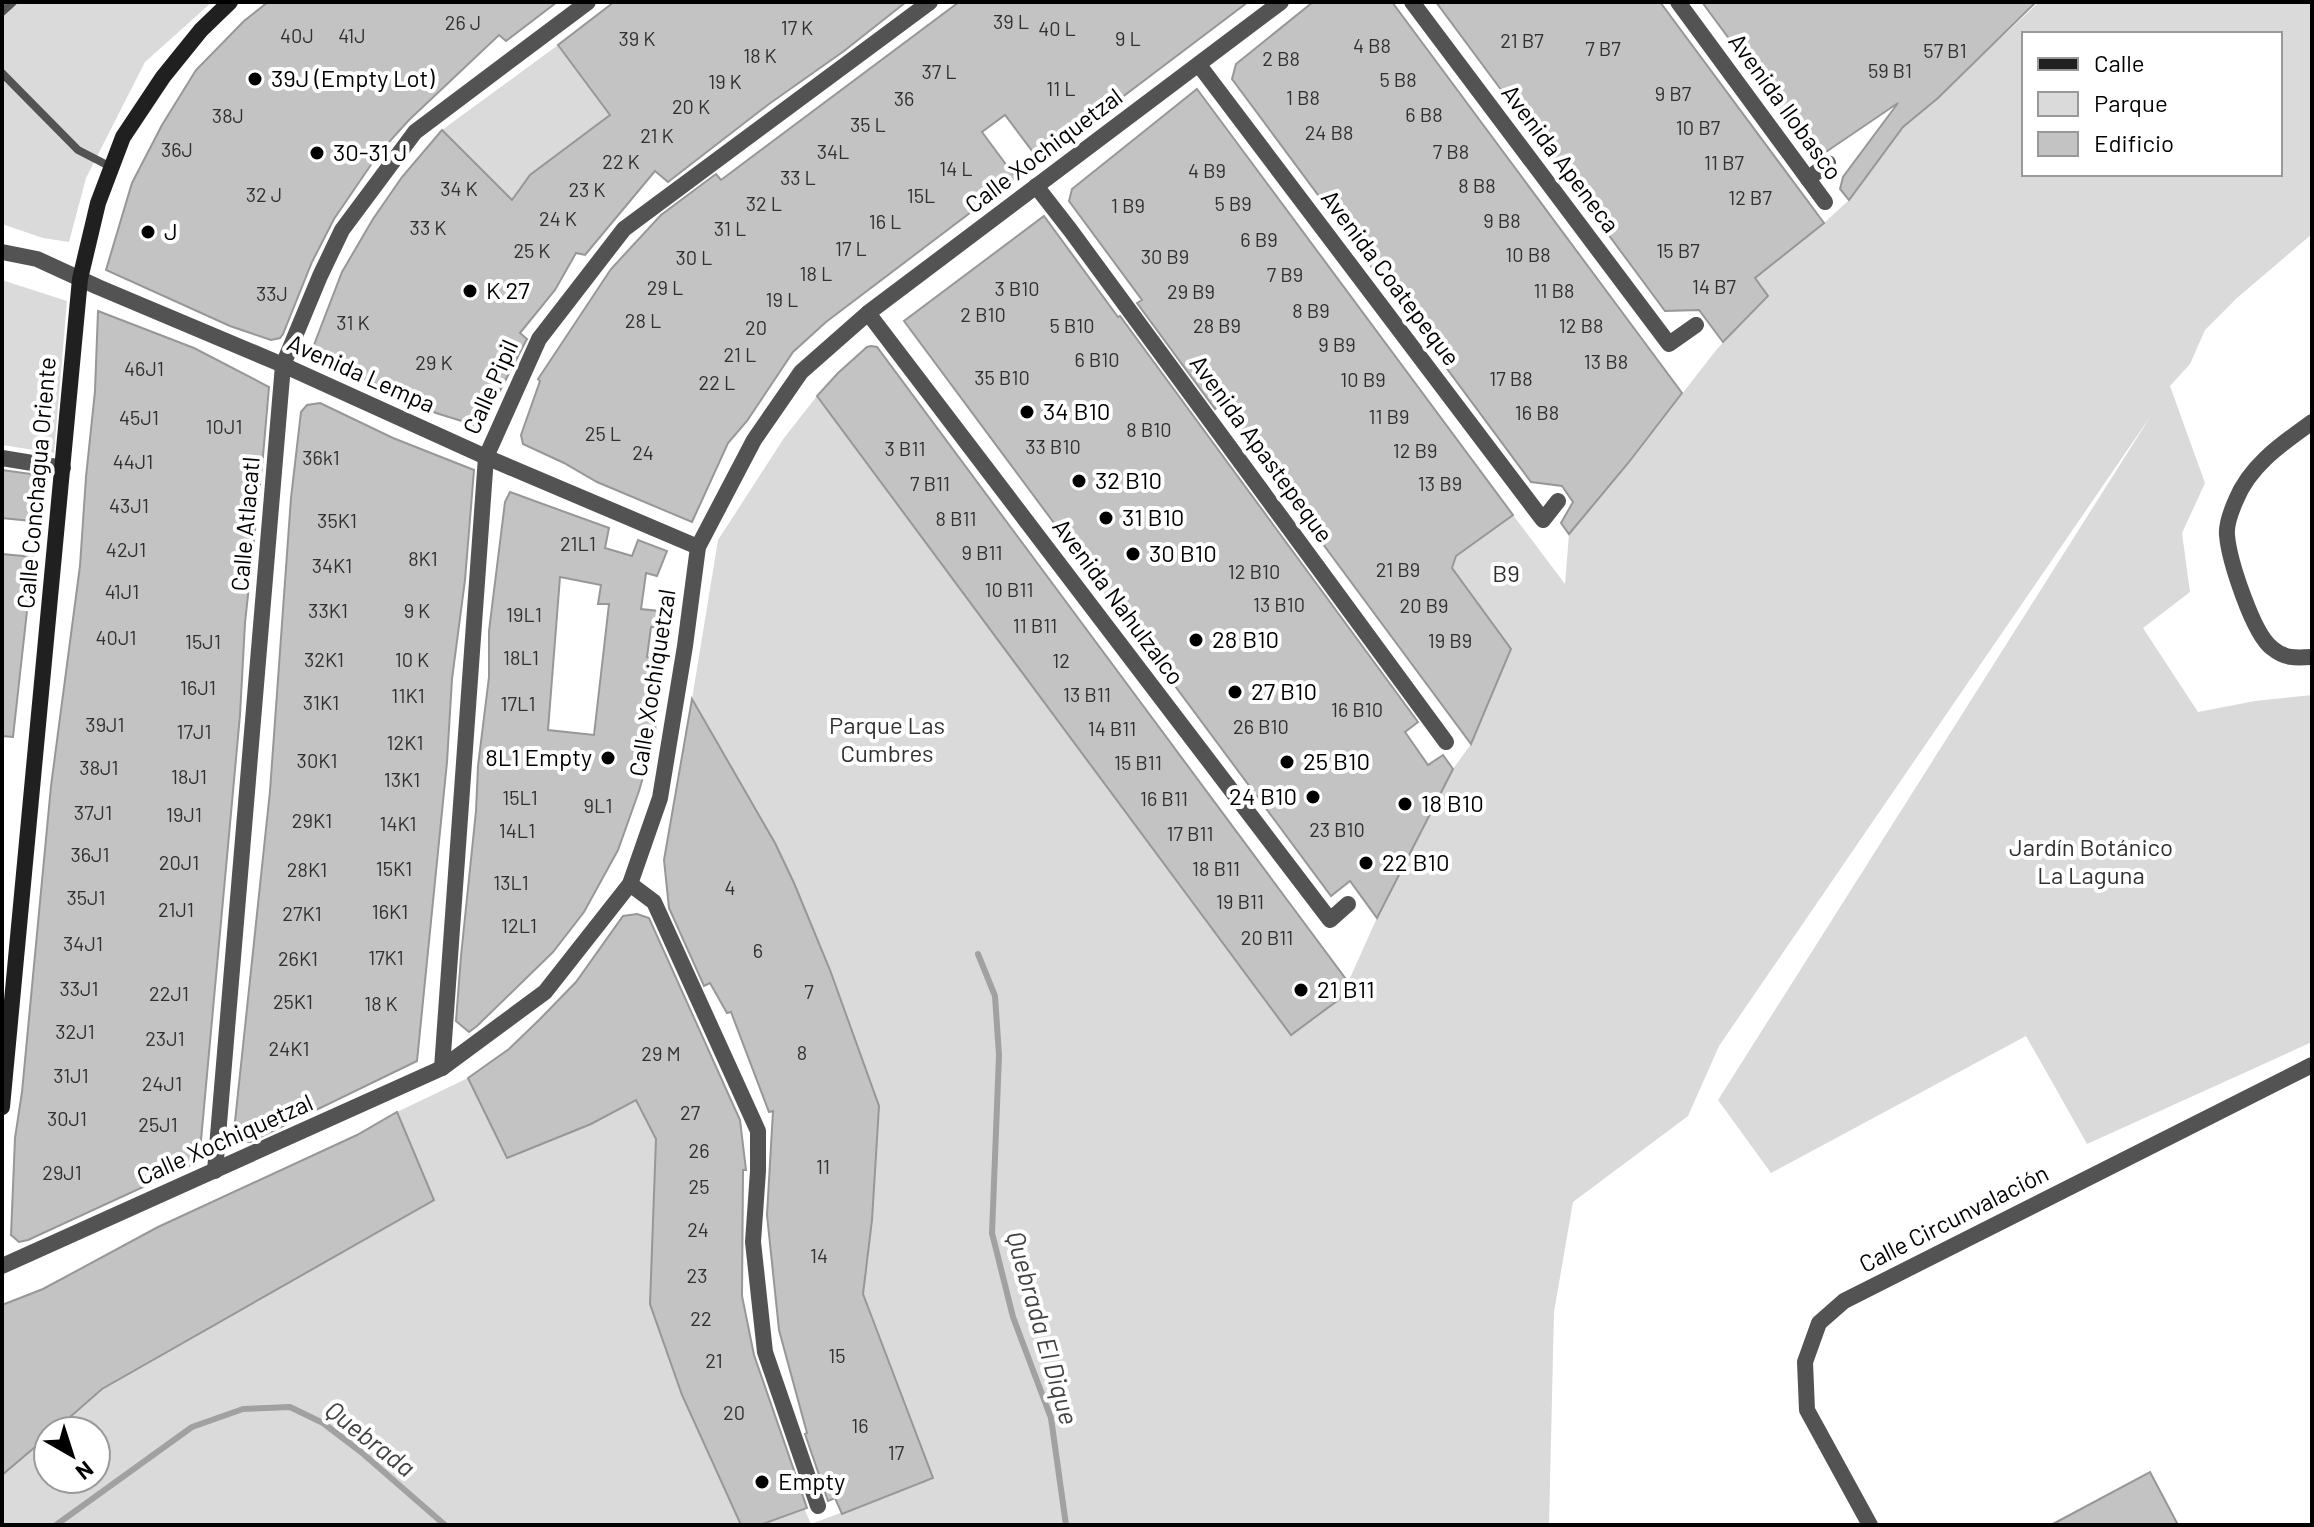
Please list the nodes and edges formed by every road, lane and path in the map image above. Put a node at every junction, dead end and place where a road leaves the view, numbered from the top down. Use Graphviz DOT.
graph roads {
  1 [pos="13,2"];
  2 [pos="230,2"];
  3 [pos="588,2"];
  4 [pos="930,2"];
  5 [pos="1281,2"];
  6 [pos="1412,2"];
  7 [pos="1678,2"];
  8 [pos="2,12"];
  9 [pos="1199,65"];
  10 [pos="2,73"];
  11 [pos="1828,163"];
  12 [pos="111,167"];
  13 [pos="1808,179"];
  14 [pos="1036,186"];
  15 [pos="1825,202"];
  16 [pos="2,252"];
  17 [pos="80,279"];
  18 [pos="868,313"];
  19 [pos="1696,325"];
  20 [pos="283,365"];
  21 [pos="2312,422"];
  22 [pos="486,457"];
  23 [pos="2,458"];
  24 [pos="63,468"];
  25 [pos="1558,501"];
  26 [pos="698,547"];
  27 [pos="2312,657"];
  28 [pos="1446,742"];
  29 [pos="630,884"];
  30 [pos="1348,904"];
  31 [pos="2312,1065"];
  32 [pos="442,1068"];
  33 [pos="2,1107"];
  34 [pos="215,1171"];
  35 [pos="2,1266"];
  36 [pos="818,1506"];
  37 [pos="1870,1525"];
  1 -- 8 [label="lane"];
  2 -- 12 [label="main road, Calle Conchagua Oriente"];
  3 -- 20 [label="street, Calle Atlacatl"];
  4 -- 22 [label="street, Calle Pipil"];
  5 -- 9 [label="street, Calle Xochiquetzal"];
  6 -- 19 [label="street, Avenida Apeneca"];
  7 -- 13 [label="street, Avenida Ilobasco"];
  9 -- 14 [label="street, Calle Xochiquetzal"];
  9 -- 25 [label="street, Avenida Coatepeque"];
  10 -- 12 [label="lane"];
  11 -- 13 [label="street"];
  12 -- 17 [label="main road, Calle Conchagua Oriente"];
  13 -- 15 [label="street, Avenida Ilobasco"];
  14 -- 18 [label="street, Calle Xochiquetzal"];
  14 -- 28 [label="street, Avenida Apastepeque"];
  16 -- 17 [label="street, Avenida Lempa"];
  17 -- 20 [label="street, Avenida Lempa"];
  17 -- 24 [label="main road, Calle Conchagua Oriente"];
  18 -- 26 [label="street, Calle Xochiquetzal"];
  18 -- 30 [label="street, Avenida Nahulzalco"];
  20 -- 22 [label="street, Avenida Lempa"];
  20 -- 34 [label="street, Calle Atlacatl"];
  21 -- 27 [label="street"];
  22 -- 26 [label="street, Avenida Lempa"];
  22 -- 32 [label="street, Calle Pipil"];
  23 -- 24 [label="street"];
  24 -- 33 [label="main road, Calle Conchagua Oriente"];
  26 -- 29 [label="street, Calle Xochiquetzal"];
  29 -- 32 [label="street, Calle Xochiquetzal"];
  29 -- 36 [label="street"];
  31 -- 37 [label="street, Calle Circunvalación"];
  32 -- 34 [label="street, Calle Xochiquetzal"];
  34 -- 35 [label="street, Calle Xochiquetzal"];
}
